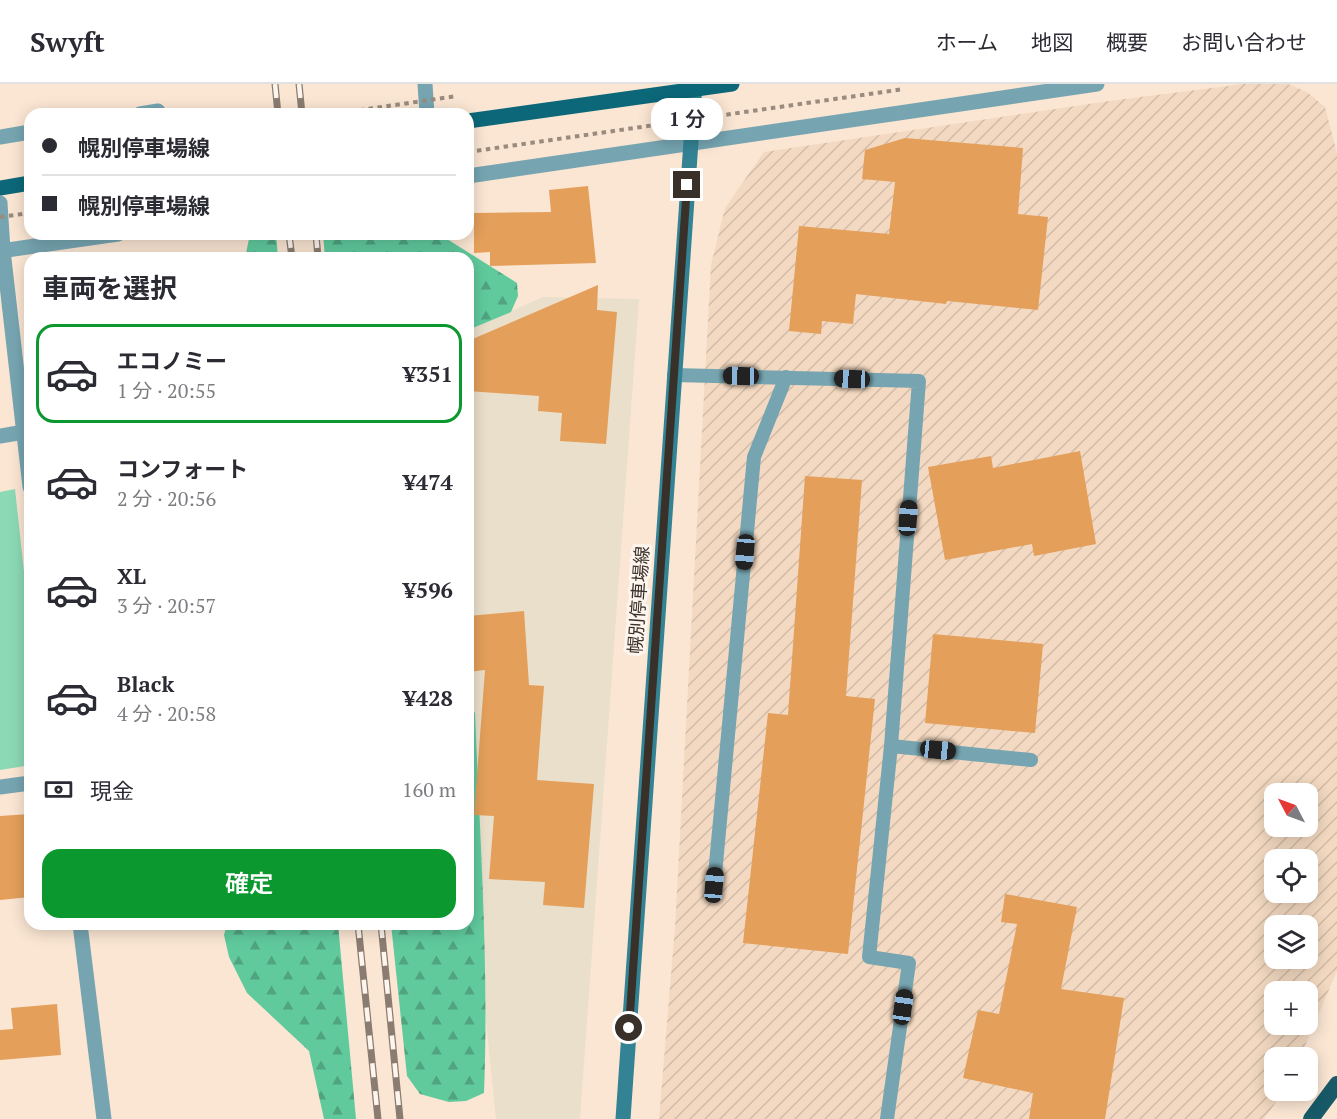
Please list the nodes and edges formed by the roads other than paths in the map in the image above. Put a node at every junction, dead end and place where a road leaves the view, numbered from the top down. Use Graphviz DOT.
graph roads {
  1 [pos="425,84"];
  2 [pos="695,84"];
  3 [pos="732,84"];
  4 [pos="1097,84"];
  5 [pos="427,108"];
  6 [pos="474,120"];
  7 [pos="24,133"];
  8 [pos="0,137"];
  9 [pos="690,142"];
  10 [pos="474,175"];
  11 [pos="24,184"];
  12 [pos="0,188"];
  13 [pos="0,203"];
  14 [pos="77,240"];
  15 [pos="2,251"];
  16 [pos="674,375"];
  17 [pos="786,377"];
  18 [pos="24,386"];
  19 [pos="24,432"];
  20 [pos="0,436"];
  21 [pos="891,746"];
  22 [pos="1031,760"];
  23 [pos="24,784"];
  24 [pos="0,787"];
  25 [pos="714,885"];
  26 [pos="82,930"];
  27 [pos="1337,1084"];
  28 [pos="104,1119"];
  29 [pos="623,1119"];
  30 [pos="886,1119"];
  31 [pos="1311,1119"];
  32 [pos="1321,1119"];
  1 -- 5 [label="street"];
  2 -- 9 [label="main road, 幌別停車場線"];
  3 -- 6 [label="main road, bridge"];
  4 -- 9 [label="street"];
  7 -- 8 [label="street"];
  9 -- 10 [label="street"];
  9 -- 16 [label="main road, 幌別停車場線"];
  11 -- 12 [label="main road"];
  13 -- 15 [label="street"];
  14 -- 15 [label="street"];
  15 -- 18 [label="street"];
  16 -- 17 [label="lane"];
  16 -- 29 [label="main road, 幌別停車場線"];
  17 -- 21 [label="lane"];
  17 -- 25 [label="lane"];
  19 -- 20 [label="street"];
  21 -- 22 [label="lane"];
  21 -- 30 [label="lane"];
  23 -- 24 [label="street"];
  26 -- 28 [label="street"];
  27 -- 31 [label="highway"];
  27 -- 32 [label="highway"];
}
